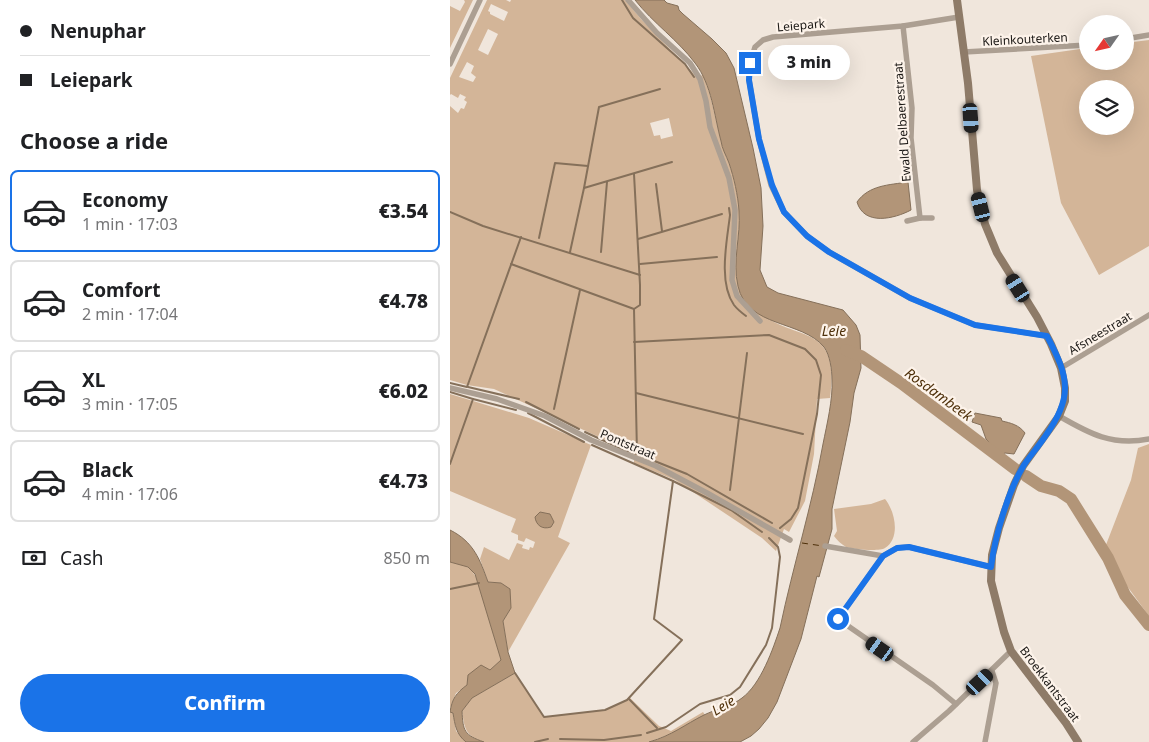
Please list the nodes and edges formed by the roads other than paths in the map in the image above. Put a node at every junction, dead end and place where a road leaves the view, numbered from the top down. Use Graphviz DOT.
graph roads {
  1 [pos="480,0"];
  2 [pos="628,0"];
  3 [pos="957,0"];
  4 [pos="959,17"];
  5 [pos="903,26"];
  6 [pos="1149,36"];
  7 [pos="1134,38"];
  8 [pos="1079,46"];
  9 [pos="964,52"];
  10 [pos="450,64"];
  11 [pos="920,218"];
  12 [pos="932,218"];
  13 [pos="907,221"];
  14 [pos="1148,317"];
  15 [pos="760,321"];
  16 [pos="1047,336"];
  17 [pos="1061,368"];
  18 [pos="450,388"];
  19 [pos="1059,416"];
  20 [pos="1149,439"];
  21 [pos="790,540"];
  22 [pos="826,546"];
  23 [pos="883,556"];
  24 [pos="991,567"];
  25 [pos="1011,651"];
  26 [pos="992,671"];
  27 [pos="956,704"];
  28 [pos="913,742"];
  29 [pos="984,742"];
  30 [pos="1078,742"];
  1 -- 10 [label="street"];
  2 -- 15 [label="street"];
  3 -- 4 [label="street"];
  4 -- 5 [label="street, Leiepark"];
  4 -- 9 [label="street"];
  5 -- 11 [label="street, Ewald Delbaerestraat"];
  5 -- 16 [label="street, Leiepark"];
  6 -- 7 [label="street"];
  8 -- 9 [label="street, Kleinkouterken"];
  9 -- 16 [label="street"];
  11 -- 12 [label="street"];
  11 -- 13 [label="street"];
  14 -- 17 [label="street, Afsneestraat"];
  16 -- 17 [label="street"];
  17 -- 19 [label="street"];
  18 -- 21 [label="street, Pontstraat"];
  19 -- 20 [label="street"];
  19 -- 24 [label="street, Broekkantstraat"];
  22 -- 23 [label="street"];
  23 -- 24 [label="street"];
  23 -- 27 [label="street"];
  24 -- 25 [label="street, Broekkantstraat"];
  25 -- 26 [label="street"];
  25 -- 30 [label="street, Broekkantstraat"];
  26 -- 27 [label="street"];
  26 -- 29 [label="street"];
  27 -- 28 [label="street"];
}
